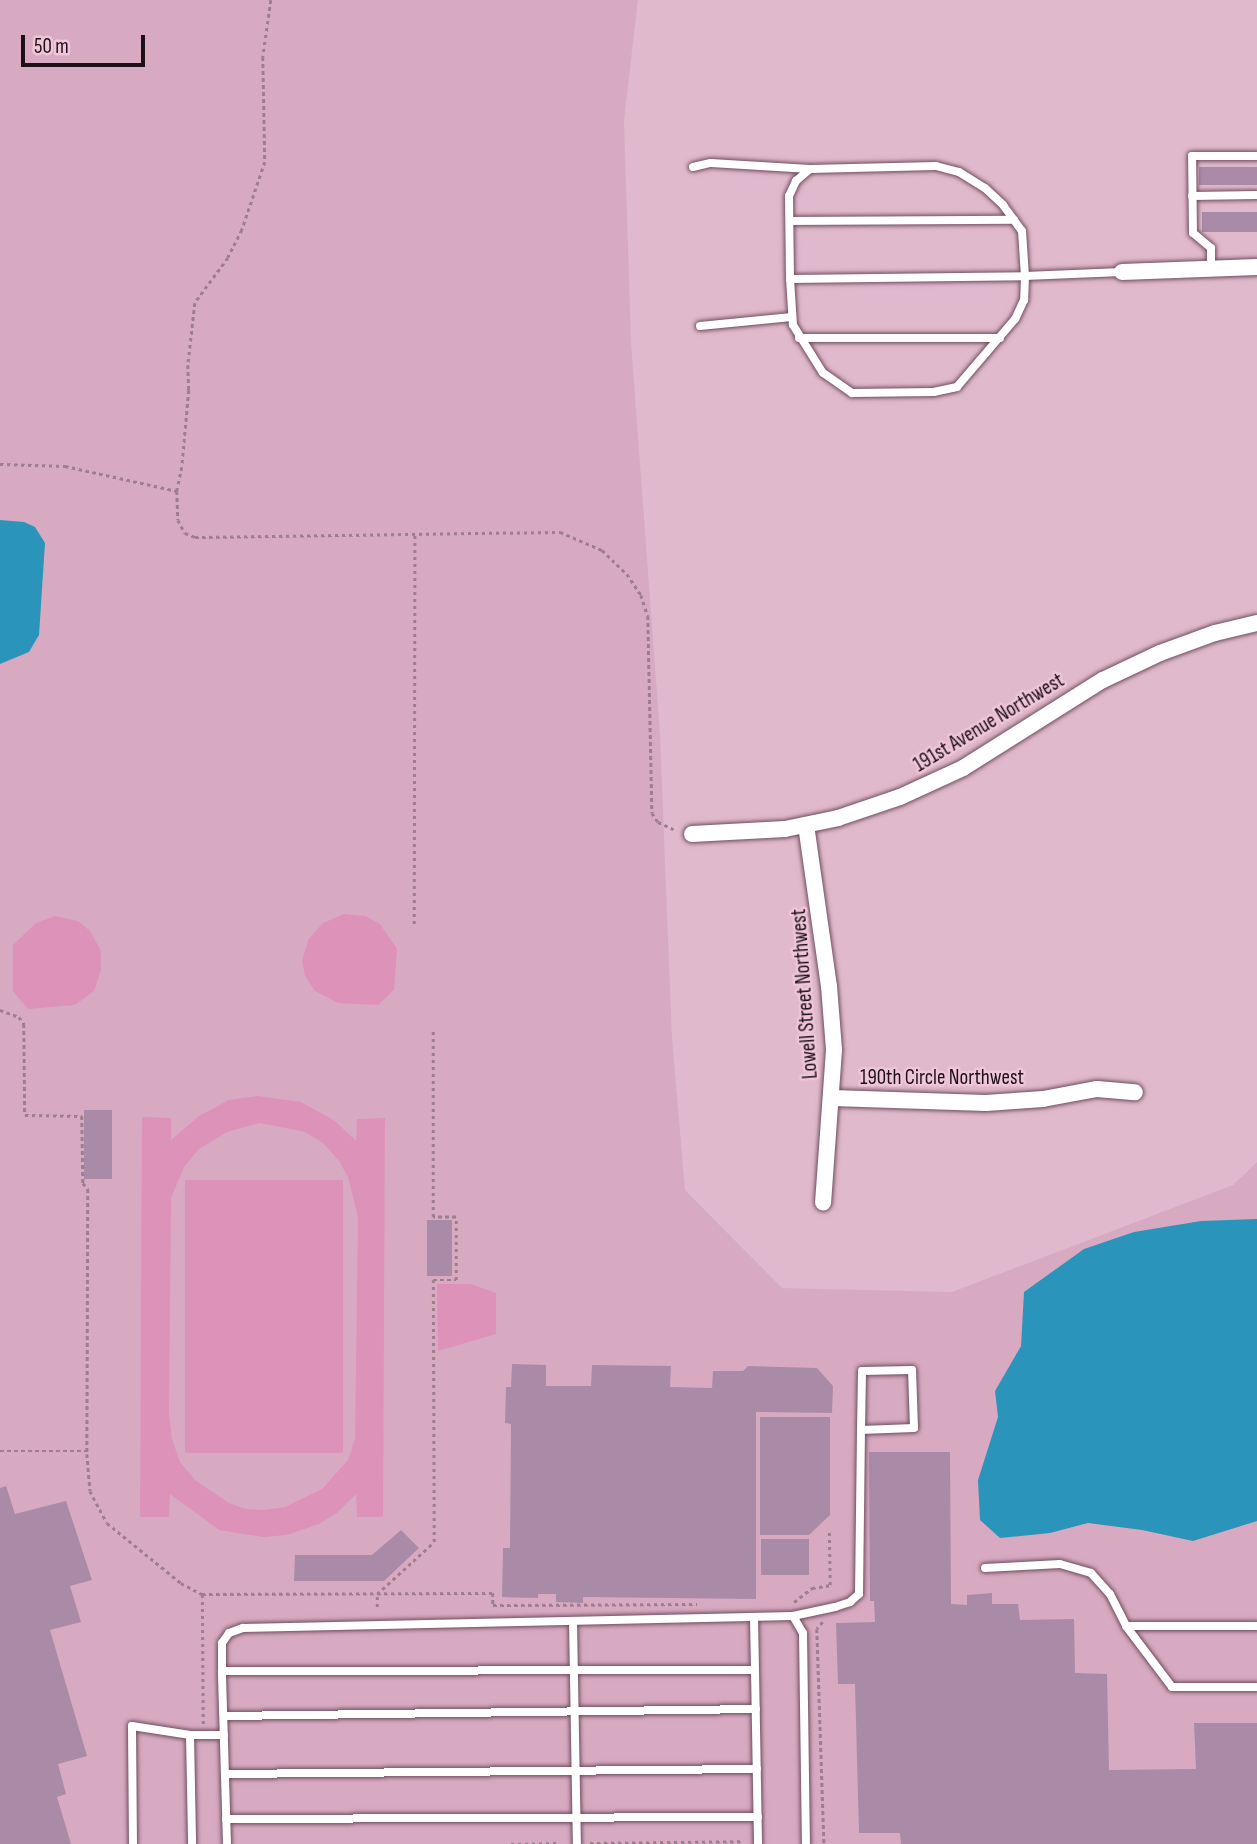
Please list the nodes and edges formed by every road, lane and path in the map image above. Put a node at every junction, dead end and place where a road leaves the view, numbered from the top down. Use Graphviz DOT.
graph roads {
  1 [pos="271,0"];
  2 [pos="1257,156"];
  3 [pos="693,167"];
  4 [pos="810,169"];
  5 [pos="1257,195"];
  6 [pos="1192,196"];
  7 [pos="1014,220"];
  8 [pos="790,221"];
  9 [pos="1211,267"];
  10 [pos="1257,267"];
  11 [pos="1122,272"];
  12 [pos="1025,276"];
  13 [pos="790,279"];
  14 [pos="792,317"];
  15 [pos="700,326"];
  16 [pos="799,338"];
  17 [pos="1000,338"];
  18 [pos="0,464"];
  19 [pos="177,491"];
  20 [pos="415,534"];
  21 [pos="1257,623"];
  22 [pos="806,825"];
  23 [pos="692,834"];
  24 [pos="414,925"];
  25 [pos="0,1010"];
  26 [pos="433,1028"];
  27 [pos="1135,1092"];
  28 [pos="832,1098"];
  29 [pos="823,1203"];
  30 [pos="861,1430"];
  31 [pos="0,1451"];
  32 [pos="87,1451"];
  33 [pos="985,1569"];
  34 [pos="202,1594"];
  35 [pos="377,1607"];
  36 [pos="793,1616"];
  37 [pos="754,1617"];
  38 [pos="573,1621"];
  39 [pos="824,1621"];
  40 [pos="1126,1626"];
  41 [pos="1257,1626"];
  42 [pos="574,1670"];
  43 [pos="755,1670"];
  44 [pos="222,1671"];
  45 [pos="1257,1687"];
  46 [pos="756,1709"];
  47 [pos="574,1712"];
  48 [pos="224,1716"];
  49 [pos="190,1735"];
  50 [pos="224,1735"];
  51 [pos="757,1769"];
  52 [pos="575,1771"];
  53 [pos="225,1774"];
  54 [pos="576,1817"];
  55 [pos="758,1817"];
  56 [pos="226,1819"];
  57 [pos="743,1841"];
  58 [pos="560,1843"];
  59 [pos="133,1844"];
  60 [pos="192,1844"];
  61 [pos="227,1844"];
  62 [pos="511,1844"];
  63 [pos="580,1844"];
  64 [pos="758,1844"];
  65 [pos="806,1844"];
  66 [pos="824,1844"];
  1 -- 19 [label="path"];
  2 -- 6 [label="lane"];
  3 -- 4 [label="lane"];
  4 -- 7 [label="lane"];
  4 -- 8 [label="lane"];
  5 -- 6 [label="lane"];
  6 -- 9 [label="lane"];
  7 -- 8 [label="lane"];
  7 -- 12 [label="lane"];
  8 -- 13 [label="lane"];
  9 -- 10 [label="street"];
  9 -- 11 [label="street"];
  11 -- 12 [label="lane"];
  12 -- 13 [label="lane"];
  12 -- 17 [label="lane"];
  13 -- 14 [label="lane"];
  14 -- 15 [label="lane"];
  14 -- 16 [label="lane"];
  16 -- 17 [label="lane"];
  16 -- 17 [label="lane"];
  18 -- 19 [label="path"];
  19 -- 20 [label="path"];
  20 -- 23 [label="path"];
  20 -- 24 [label="path"];
  21 -- 22 [label="street, 191st Avenue Northwest"];
  22 -- 23 [label="street, 191st Avenue Northwest"];
  22 -- 28 [label="street, Lowell Street Northwest"];
  25 -- 32 [label="path"];
  26 -- 35 [label="path"];
  27 -- 28 [label="street, 190th Circle Northwest"];
  28 -- 29 [label="street, Lowell Street Northwest"];
  30 -- 30 [label="lane"];
  30 -- 36 [label="lane"];
  31 -- 32 [label="path"];
  32 -- 34 [label="path"];
  33 -- 40 [label="lane"];
  36 -- 37 [label="lane"];
  36 -- 65 [label="lane"];
  37 -- 38 [label="lane"];
  37 -- 43 [label="lane"];
  38 -- 42 [label="lane"];
  38 -- 44 [label="lane"];
  39 -- 66 [label="path"];
  40 -- 41 [label="lane"];
  40 -- 45 [label="lane"];
  42 -- 43 [label="lane"];
  42 -- 44 [label="lane"];
  42 -- 47 [label="lane"];
  43 -- 46 [label="lane"];
  44 -- 48 [label="lane"];
  46 -- 47 [label="lane"];
  46 -- 51 [label="lane"];
  47 -- 48 [label="lane"];
  47 -- 52 [label="lane"];
  48 -- 50 [label="lane"];
  49 -- 50 [label="lane"];
  49 -- 59 [label="lane"];
  49 -- 60 [label="lane"];
  50 -- 53 [label="lane"];
  51 -- 52 [label="lane"];
  51 -- 55 [label="lane"];
  52 -- 53 [label="lane"];
  52 -- 54 [label="lane"];
  53 -- 56 [label="lane"];
  54 -- 55 [label="lane"];
  54 -- 56 [label="lane"];
  54 -- 63 [label="lane"];
  55 -- 64 [label="lane"];
  56 -- 61 [label="lane"];
  57 -- 63 [label="path"];
  58 -- 62 [label="path"];
}
